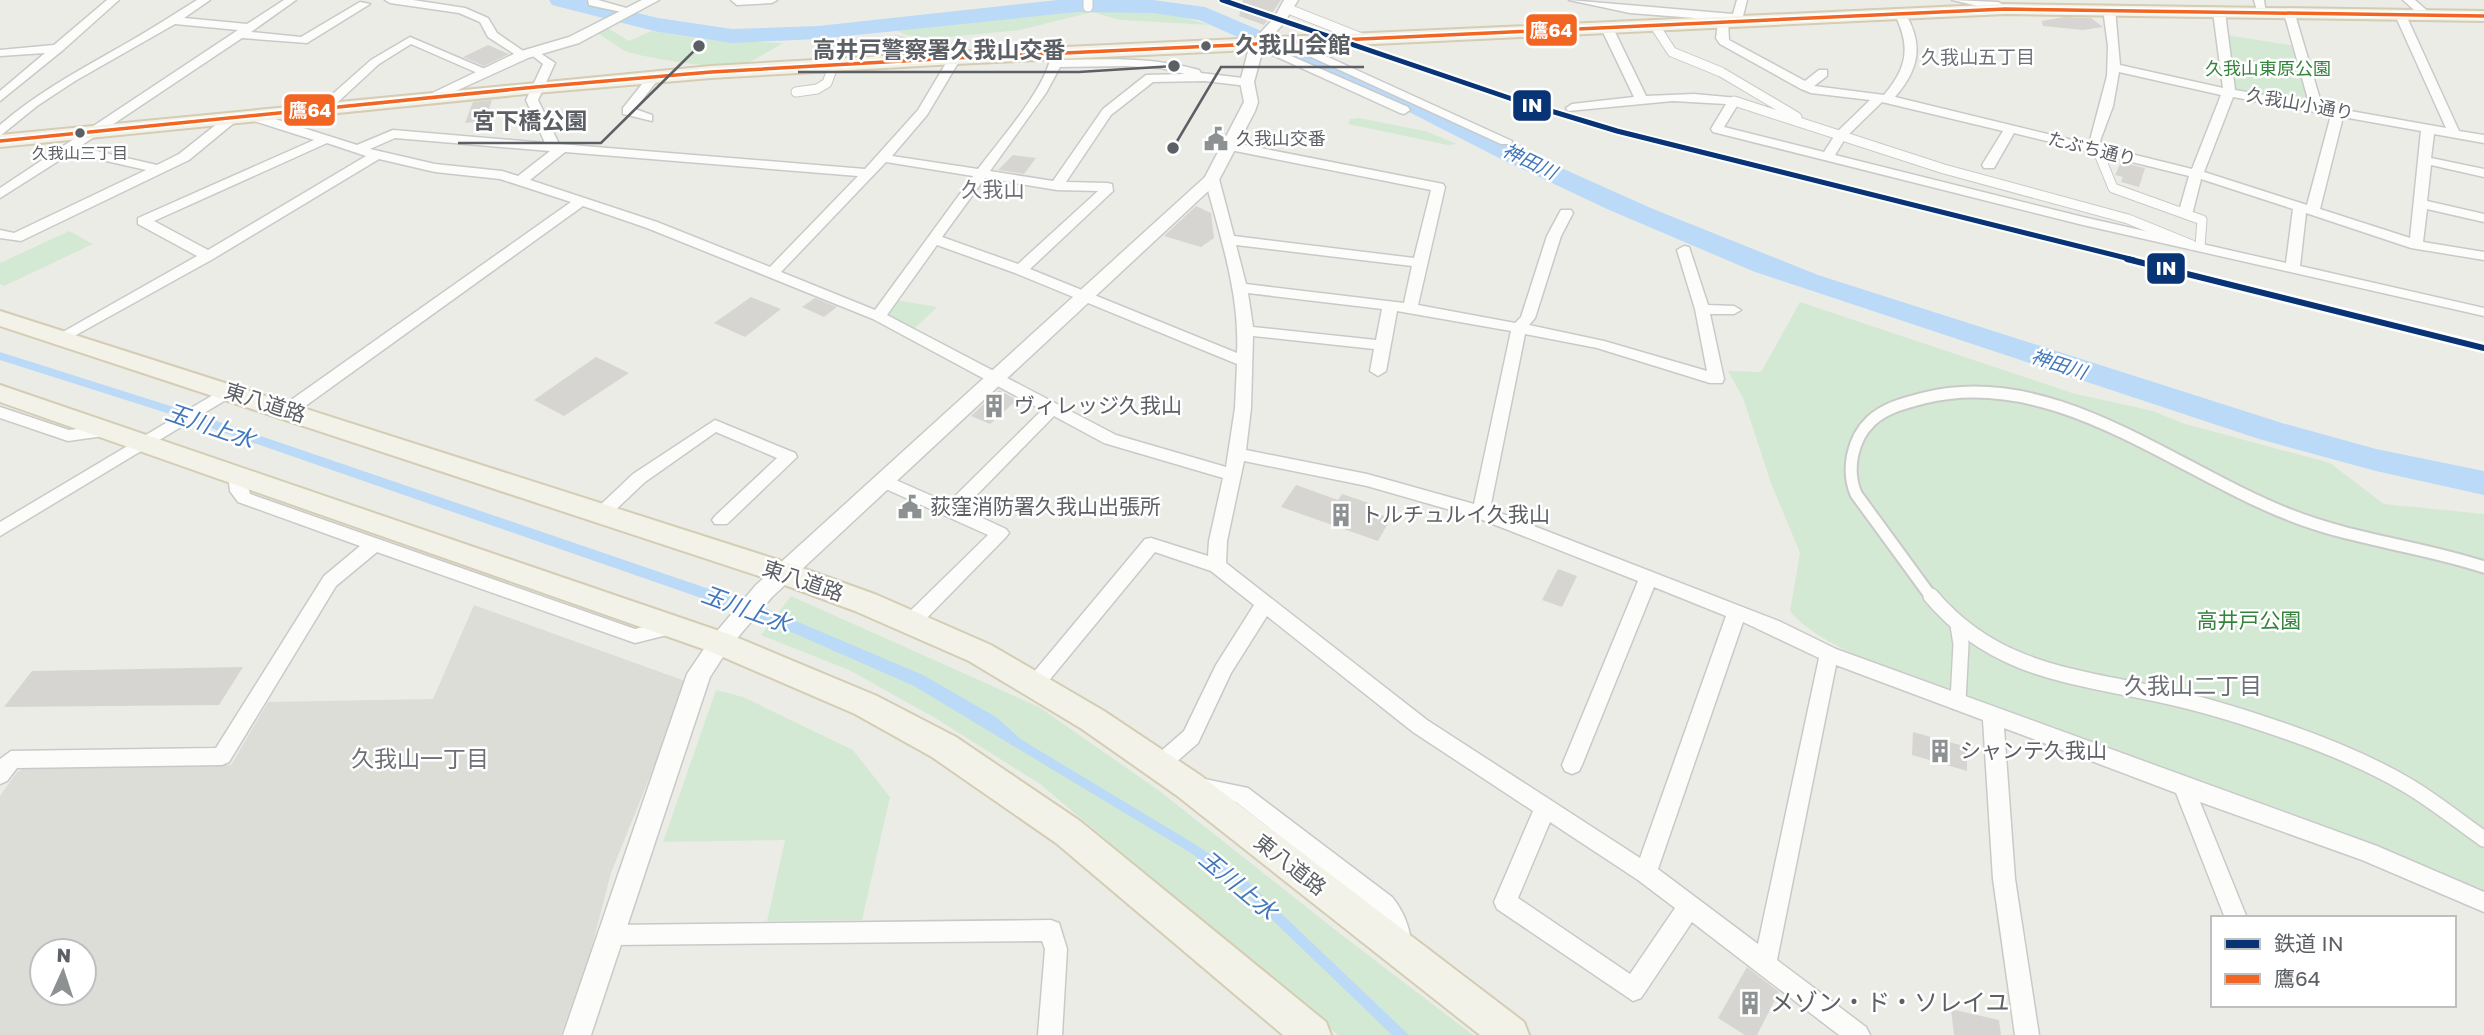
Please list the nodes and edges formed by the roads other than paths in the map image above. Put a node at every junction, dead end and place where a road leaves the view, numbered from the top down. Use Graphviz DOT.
graph roads {
  1 [pos="114,0"];
  2 [pos="205,0"];
  3 [pos="291,0"];
  4 [pos="390,0"];
  5 [pos="593,0"];
  6 [pos="652,0"];
  7 [pos="736,0"];
  8 [pos="772,0"];
  9 [pos="1574,0"];
  10 [pos="1742,0"];
  11 [pos="1958,0"];
  12 [pos="364,4"];
  13 [pos="1289,4"];
  14 [pos="2157,5"];
  15 [pos="2260,6"];
  16 [pos="2404,7"];
  17 [pos="2005,9"];
  18 [pos="2109,9"];
  19 [pos="2219,12"];
  20 [pos="2290,13"];
  21 [pos="625,14"];
  22 [pos="1900,15"];
  23 [pos="2484,16"];
  24 [pos="173,20"];
  25 [pos="1737,21"];
  26 [pos="1655,26"];
  27 [pos="1607,28"];
  28 [pos="245,31"];
  29 [pos="1262,38"];
  30 [pos="1366,40"];
  31 [pos="1292,43"];
  32 [pos="58,48"];
  33 [pos="0,53"];
  34 [pos="528,53"];
  35 [pos="955,58"];
  36 [pos="1057,59"];
  37 [pos="834,65"];
  38 [pos="2116,68"];
  39 [pos="486,72"];
  40 [pos="1823,73"];
  41 [pos="654,77"];
  42 [pos="1205,77"];
  43 [pos="1247,82"];
  44 [pos="1805,86"];
  45 [pos="536,87"];
  46 [pos="2229,91"];
  47 [pos="796,92"];
  48 [pos="0,97"];
  49 [pos="431,97"];
  50 [pos="1883,98"];
  51 [pos="1642,100"];
  52 [pos="1734,101"];
  53 [pos="2316,107"];
  54 [pos="323,108"];
  55 [pos="1572,108"];
  56 [pos="1404,110"];
  57 [pos="2337,112"];
  58 [pos="252,117"];
  59 [pos="648,118"];
  60 [pos="231,119"];
  61 [pos="1812,126"];
  62 [pos="2011,128"];
  63 [pos="2428,128"];
  64 [pos="0,132"];
  65 [pos="96,132"];
  66 [pos="2454,133"];
  67 [pos="1840,135"];
  68 [pos="326,139"];
  69 [pos="2484,139"];
  70 [pos="0,141"];
  71 [pos="1506,141"];
  72 [pos="1230,146"];
  73 [pos="558,147"];
  74 [pos="71,149"];
  75 [pos="358,149"];
  76 [pos="2097,149"];
  77 [pos="377,155"];
  78 [pos="1827,157"];
  79 [pos="883,158"];
  80 [pos="2424,160"];
  81 [pos="1989,165"];
  82 [pos="158,169"];
  83 [pos="868,173"];
  84 [pos="2484,173"];
  85 [pos="980,175"];
  86 [pos="2197,175"];
  87 [pos="1212,179"];
  88 [pos="520,181"];
  89 [pos="1057,186"];
  90 [pos="0,194"];
  91 [pos="582,201"];
  92 [pos="2420,203"];
  93 [pos="2306,210"];
  94 [pos="2186,211"];
  95 [pos="1566,213"];
  96 [pos="2484,218"];
  97 [pos="0,234"];
  98 [pos="934,239"];
  99 [pos="1228,240"];
  100 [pos="2196,245"];
  101 [pos="2416,245"];
  102 [pos="1684,250"];
  103 [pos="208,256"];
  104 [pos="2484,256"];
  105 [pos="1421,263"];
  106 [pos="2293,267"];
  107 [pos="1020,270"];
  108 [pos="772,273"];
  109 [pos="1240,288"];
  110 [pos="1085,296"];
  111 [pos="1390,306"];
  112 [pos="1410,308"];
  113 [pos="1702,309"];
  114 [pos="1734,310"];
  115 [pos="2484,312"];
  116 [pos="878,316"];
  117 [pos="0,318"];
  118 [pos="1519,328"];
  119 [pos="1247,331"];
  120 [pos="62,337"];
  121 [pos="1382,345"];
  122 [pos="1244,361"];
  123 [pos="1378,371"];
  124 [pos="995,379"];
  125 [pos="228,391"];
  126 [pos="0,393"];
  127 [pos="1051,410"];
  128 [pos="0,412"];
  129 [pos="294,412"];
  130 [pos="111,430"];
  131 [pos="151,438"];
  132 [pos="1237,454"];
  133 [pos="236,474"];
  134 [pos="1232,475"];
  135 [pos="883,481"];
  136 [pos="950,512"];
  137 [pos="1481,512"];
  138 [pos="602,513"];
  139 [pos="721,520"];
  140 [pos="0,530"];
  141 [pos="373,545"];
  142 [pos="1217,566"];
  143 [pos="2484,567"];
  144 [pos="784,573"];
  145 [pos="1648,579"];
  146 [pos="1265,604"];
  147 [pos="1737,612"];
  148 [pos="911,622"];
  149 [pos="1958,625"];
  150 [pos="672,627"];
  151 [pos="720,643"];
  152 [pos="1829,654"];
  153 [pos="1035,684"];
  154 [pos="1958,701"];
  155 [pos="1993,713"];
  156 [pos="1159,765"];
  157 [pos="1572,765"];
  158 [pos="0,775"];
  159 [pos="2184,788"];
  160 [pos="1545,808"];
  161 [pos="2484,839"];
  162 [pos="1646,873"];
  163 [pos="2484,902"];
  164 [pos="1689,907"];
  165 [pos="2235,916"];
  166 [pos="611,935"];
  167 [pos="1765,964"];
  168 [pos="577,1035"];
  169 [pos="1050,1035"];
  170 [pos="1312,1035"];
  171 [pos="1510,1035"];
  172 [pos="1858,1035"];
  173 [pos="2027,1035"];
  1 -- 32 [label="street"];
  2 -- 24 [label="street"];
  3 -- 28 [label="street"];
  4 -- 34 [label="street"];
  5 -- 21 [label="street"];
  6 -- 21 [label="street"];
  7 -- 8 [label="street"];
  9 -- 25 [label="street"];
  10 -- 25 [label="street"];
  11 -- 17 [label="street"];
  12 -- 28 [label="street"];
  13 -- 29 [label="street"];
  13 -- 30 [label="street"];
  14 -- 18 [label="main road"];
  14 -- 19 [label="main road"];
  15 -- 19 [label="main road"];
  15 -- 20 [label="main road"];
  16 -- 20 [label="main road"];
  16 -- 23 [label="main road"];
  16 -- 66 [label="street"];
  17 -- 18 [label="main road"];
  17 -- 22 [label="main road"];
  18 -- 38 [label="street"];
  19 -- 46 [label="street"];
  20 -- 53 [label="street"];
  21 -- 34 [label="street"];
  22 -- 25 [label="main road"];
  22 -- 50 [label="street"];
  24 -- 28 [label="street"];
  24 -- 64 [label="street"];
  25 -- 26 [label="main road"];
  25 -- 44 [label="street, たぶち通り"];
  26 -- 27 [label="main road"];
  26 -- 61 [label="street"];
  27 -- 30 [label="main road"];
  27 -- 51 [label="street"];
  28 -- 65 [label="street"];
  29 -- 31 [label="main road"];
  29 -- 36 [label="main road"];
  29 -- 43 [label="street"];
  29 -- 56 [label="street"];
  30 -- 31 [label="main road"];
  31 -- 71 [label="street"];
  32 -- 33 [label="street"];
  32 -- 48 [label="street"];
  34 -- 39 [label="street"];
  34 -- 45 [label="street"];
  35 -- 36 [label="main road"];
  35 -- 37 [label="main road"];
  35 -- 79 [label="street"];
  36 -- 42 [label="street"];
  36 -- 85 [label="street"];
  37 -- 41 [label="main road"];
  37 -- 47 [label="street"];
  38 -- 46 [label="street, 久我山小通り"];
  38 -- 76 [label="street"];
  39 -- 49 [label="street"];
  39 -- 54 [label="street"];
  40 -- 44 [label="street"];
  41 -- 45 [label="main road"];
  41 -- 59 [label="street"];
  42 -- 43 [label="street"];
  42 -- 89 [label="street"];
  43 -- 72 [label="street"];
  44 -- 50 [label="street, たぶち通り"];
  45 -- 49 [label="main road"];
  45 -- 73 [label="street"];
  46 -- 53 [label="street, 久我山小通り"];
  46 -- 86 [label="street"];
  49 -- 54 [label="main road"];
  50 -- 62 [label="street, たぶち通り"];
  50 -- 67 [label="street"];
  51 -- 52 [label="street"];
  51 -- 55 [label="street"];
  52 -- 61 [label="street"];
  52 -- 78 [label="street"];
  53 -- 57 [label="street, 久我山小通り"];
  54 -- 58 [label="main road"];
  57 -- 63 [label="street, 久我山小通り"];
  57 -- 93 [label="street"];
  58 -- 60 [label="main road"];
  58 -- 68 [label="street"];
  60 -- 65 [label="main road"];
  60 -- 82 [label="street"];
  61 -- 67 [label="street"];
  62 -- 76 [label="street, たぶち通り"];
  62 -- 81 [label="street"];
  63 -- 66 [label="street, 久我山小通り"];
  63 -- 80 [label="street"];
  65 -- 70 [label="main road"];
  65 -- 74 [label="street"];
  66 -- 69 [label="street, 久我山小通り"];
  67 -- 78 [label="street"];
  67 -- 100 [label="street"];
  68 -- 75 [label="street"];
  68 -- 103 [label="street"];
  72 -- 87 [label="street"];
  72 -- 105 [label="street"];
  73 -- 75 [label="street"];
  73 -- 83 [label="street"];
  73 -- 88 [label="street"];
  74 -- 82 [label="street"];
  74 -- 90 [label="street"];
  75 -- 77 [label="street"];
  76 -- 86 [label="street, たぶち通り"];
  76 -- 100 [label="street"];
  77 -- 88 [label="street"];
  77 -- 103 [label="street"];
  78 -- 100 [label="street"];
  79 -- 83 [label="street"];
  79 -- 85 [label="street"];
  80 -- 84 [label="street"];
  80 -- 92 [label="street"];
  82 -- 97 [label="street"];
  83 -- 108 [label="street"];
  85 -- 89 [label="street"];
  85 -- 98 [label="street"];
  86 -- 93 [label="street, たぶち通り"];
  86 -- 94 [label="street"];
  87 -- 99 [label="street"];
  87 -- 110 [label="street"];
  88 -- 91 [label="street"];
  89 -- 107 [label="street"];
  91 -- 108 [label="street"];
  91 -- 129 [label="street"];
  92 -- 96 [label="street"];
  92 -- 101 [label="street"];
  93 -- 101 [label="street, たぶち通り"];
  93 -- 106 [label="street"];
  95 -- 118 [label="street"];
  98 -- 107 [label="street"];
  98 -- 116 [label="street"];
  99 -- 105 [label="street"];
  99 -- 109 [label="street"];
  100 -- 106 [label="street"];
  101 -- 104 [label="street, たぶち通り"];
  102 -- 113 [label="street"];
  103 -- 120 [label="street"];
  105 -- 112 [label="street"];
  106 -- 115 [label="street"];
  107 -- 110 [label="street"];
  108 -- 116 [label="street"];
  109 -- 111 [label="street"];
  109 -- 119 [label="street"];
  110 -- 122 [label="street"];
  110 -- 124 [label="street"];
  111 -- 112 [label="street"];
  111 -- 121 [label="street"];
  112 -- 118 [label="street"];
  113 -- 114 [label="street"];
  113 -- 118 [label="street"];
  116 -- 124 [label="street"];
  117 -- 120 [label="main road, 東八道路"];
  118 -- 137 [label="street"];
  119 -- 121 [label="street"];
  119 -- 122 [label="street"];
  120 -- 125 [label="main road, 東八道路"];
  121 -- 123 [label="street"];
  122 -- 132 [label="street"];
  124 -- 127 [label="street"];
  124 -- 135 [label="street"];
  125 -- 129 [label="main road, 東八道路"];
  125 -- 131 [label="street"];
  126 -- 130 [label="main road"];
  127 -- 134 [label="street"];
  127 -- 136 [label="street"];
  128 -- 130 [label="street"];
  129 -- 138 [label="main road, 東八道路"];
  130 -- 131 [label="main road"];
  131 -- 133 [label="main road"];
  131 -- 140 [label="street"];
  132 -- 134 [label="street"];
  132 -- 137 [label="street"];
  133 -- 141 [label="street"];
  133 -- 150 [label="main road"];
  134 -- 142 [label="street"];
  135 -- 136 [label="street"];
  135 -- 144 [label="street"];
  136 -- 148 [label="street"];
  137 -- 145 [label="street"];
  138 -- 139 [label="street"];
  138 -- 144 [label="main road, 東八道路"];
  141 -- 150 [label="street"];
  141 -- 158 [label="street"];
  142 -- 146 [label="street"];
  142 -- 153 [label="street"];
  143 -- 149 [label="street"];
  144 -- 148 [label="main road, 東八道路"];
  144 -- 151 [label="street"];
  145 -- 147 [label="street"];
  145 -- 157 [label="street"];
  146 -- 156 [label="street"];
  146 -- 160 [label="street"];
  147 -- 152 [label="street"];
  147 -- 162 [label="street"];
  148 -- 153 [label="main road, 東八道路"];
  149 -- 154 [label="street"];
  149 -- 161 [label="street"];
  150 -- 151 [label="main road"];
  151 -- 166 [label="street"];
  151 -- 170 [label="main road"];
  152 -- 154 [label="street"];
  152 -- 167 [label="street"];
  153 -- 156 [label="main road, 東八道路"];
  154 -- 155 [label="street"];
  155 -- 159 [label="street"];
  155 -- 173 [label="street"];
  156 -- 171 [label="main road, 東八道路"];
  159 -- 163 [label="street"];
  159 -- 165 [label="street"];
  160 -- 162 [label="street"];
  160 -- 164 [label="street"];
  162 -- 164 [label="street"];
  164 -- 167 [label="street"];
  166 -- 168 [label="street"];
  166 -- 169 [label="street"];
  167 -- 172 [label="street"];
}
